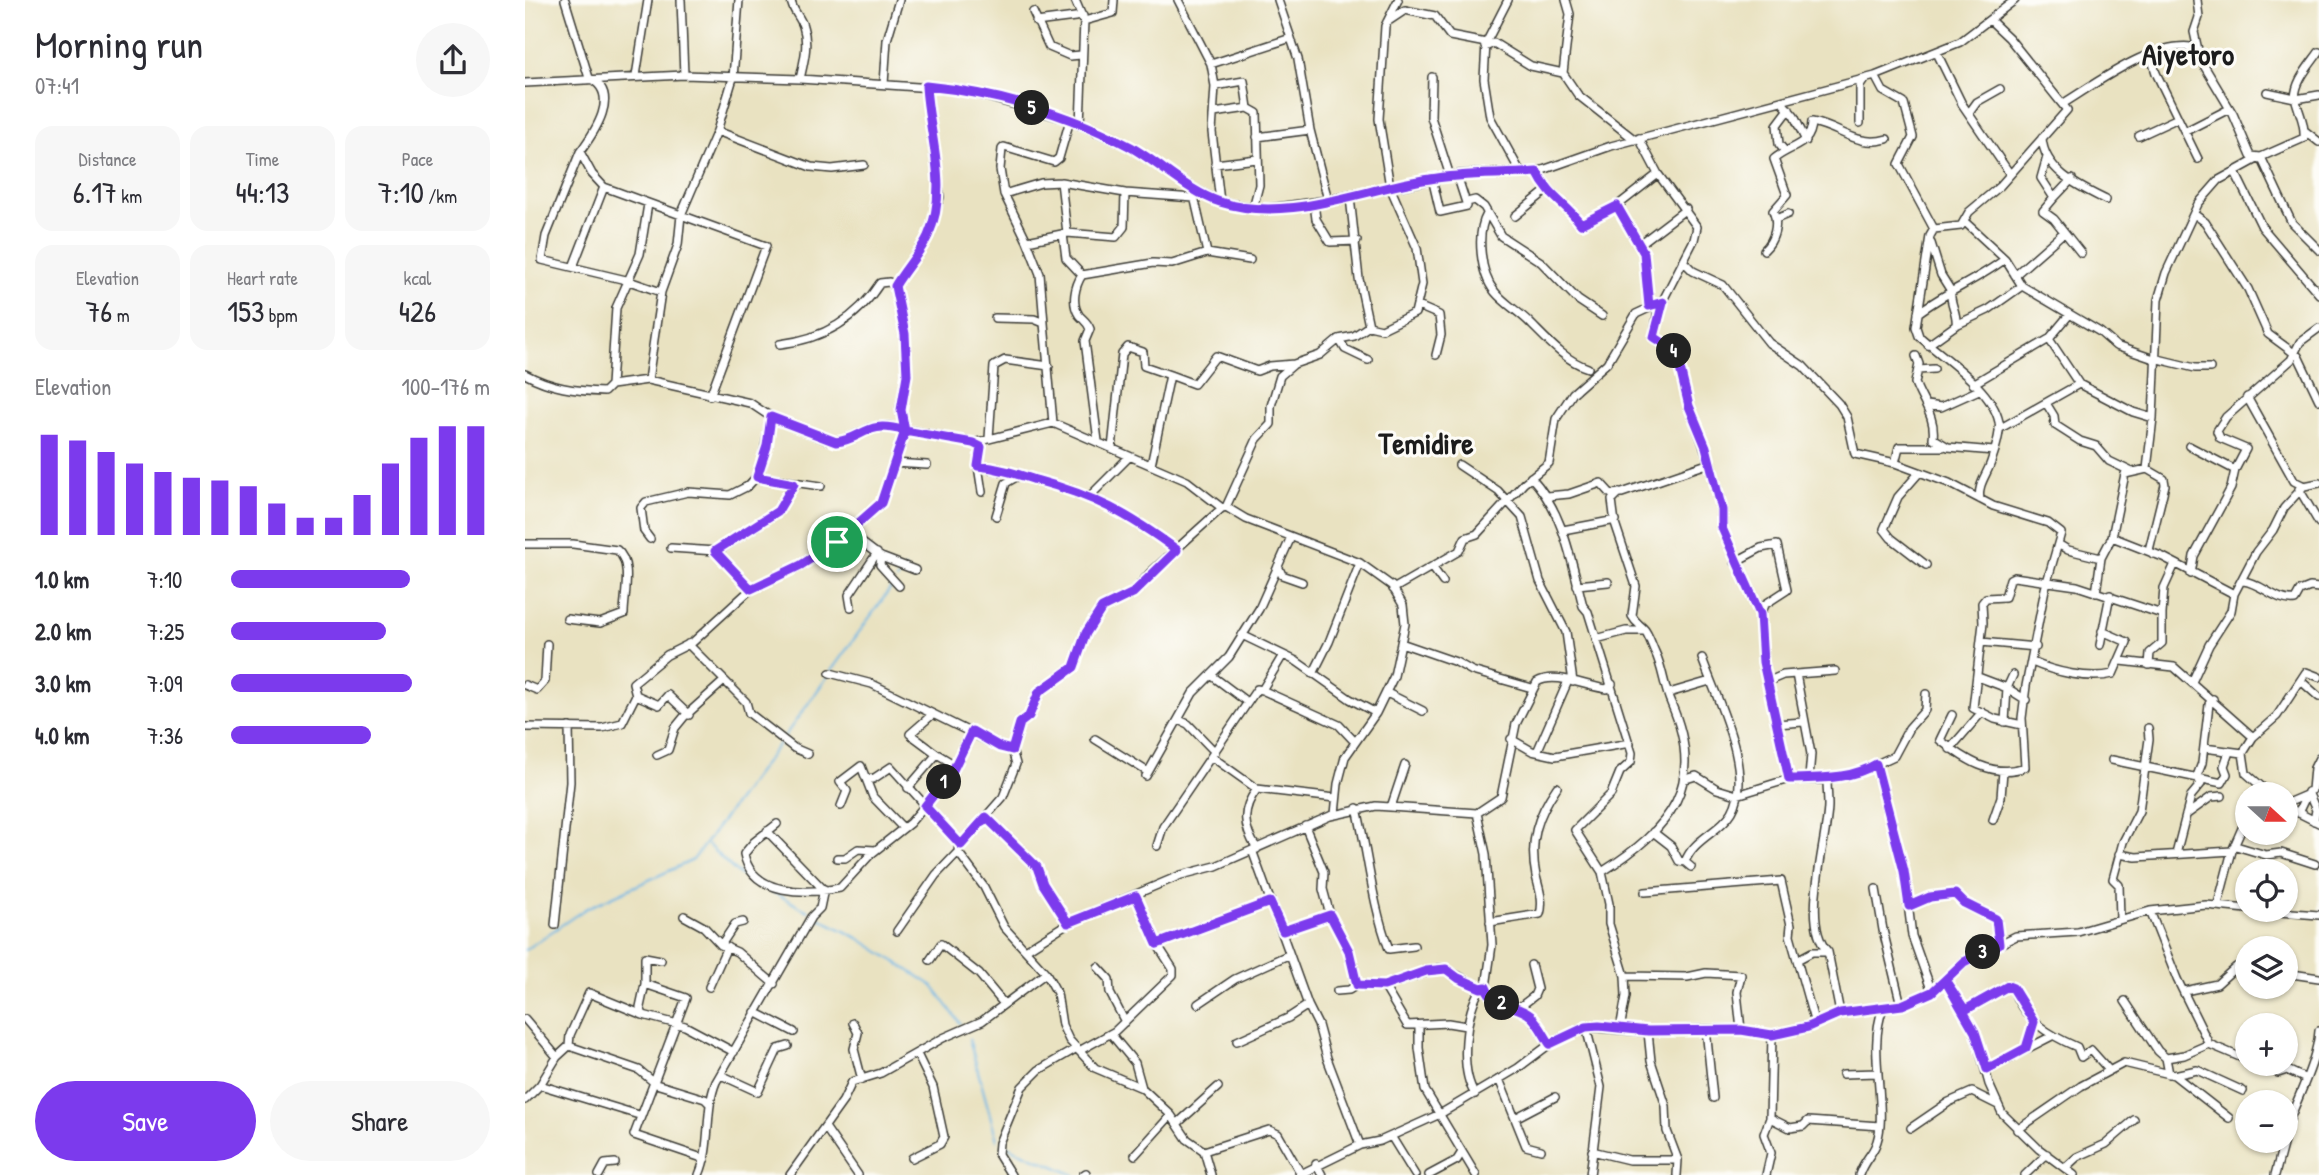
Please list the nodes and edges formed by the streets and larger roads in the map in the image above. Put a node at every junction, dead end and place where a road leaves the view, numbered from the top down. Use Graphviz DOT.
graph roads {
  1 [pos="565,0"];
  2 [pos="648,0"];
  3 [pos="681,0"];
  4 [pos="739,0"];
  5 [pos="792,0"];
  6 [pos="899,0"];
  7 [pos="1075,0"];
  8 [pos="1114,0"];
  9 [pos="1178,0"];
  10 [pos="1278,0"];
  11 [pos="1398,0"];
  12 [pos="1508,0"];
  13 [pos="1566,0"];
  14 [pos="2015,0"];
  15 [pos="2197,0"];
  16 [pos="1033,12"];
  17 [pos="1084,18"];
  18 [pos="1991,21"];
  19 [pos="1036,22"];
  20 [pos="1386,22"];
  21 [pos="1291,38"];
  22 [pos="1485,45"];
  23 [pos="2197,48"];
  24 [pos="2319,52"];
  25 [pos="1937,53"];
  26 [pos="2150,54"];
  27 [pos="1081,55"];
  28 [pos="1211,64"];
  29 [pos="1563,73"];
  30 [pos="684,75"];
  31 [pos="636,76"];
  32 [pos="1875,76"];
  33 [pos="1432,77"];
  34 [pos="589,78"];
  35 [pos="733,78"];
  36 [pos="800,79"];
  37 [pos="1865,79"];
  38 [pos="525,83"];
  39 [pos="884,84"];
  40 [pos="926,86"];
  41 [pos="1216,86"];
  42 [pos="2000,89"];
  43 [pos="2267,92"];
  44 [pos="2319,95"];
  45 [pos="2295,99"];
  46 [pos="1781,101"];
  47 [pos="2064,103"];
  48 [pos="1248,108"];
  49 [pos="1789,109"];
  50 [pos="2229,109"];
  51 [pos="1214,113"];
  52 [pos="1969,113"];
  53 [pos="2178,118"];
  54 [pos="1070,120"];
  55 [pos="1796,122"];
  56 [pos="1812,122"];
  57 [pos="1860,122"];
  58 [pos="1080,125"];
  59 [pos="717,131"];
  60 [pos="1310,131"];
  61 [pos="2186,131"];
  62 [pos="2305,131"];
  63 [pos="2139,136"];
  64 [pos="1257,137"];
  65 [pos="2042,138"];
  66 [pos="1637,139"];
  67 [pos="1887,139"];
  68 [pos="1806,141"];
  69 [pos="2319,142"];
  70 [pos="1784,150"];
  71 [pos="580,152"];
  72 [pos="2047,157"];
  73 [pos="2261,157"];
  74 [pos="1257,159"];
  75 [pos="2197,159"];
  76 [pos="1215,164"];
  77 [pos="864,165"];
  78 [pos="1537,172"];
  79 [pos="2235,172"];
  80 [pos="1521,173"];
  81 [pos="1658,174"];
  82 [pos="2010,174"];
  83 [pos="1454,175"];
  84 [pos="1432,178"];
  85 [pos="2072,179"];
  86 [pos="1061,182"];
  87 [pos="604,187"];
  88 [pos="1390,187"];
  89 [pos="1194,189"];
  90 [pos="1546,191"];
  91 [pos="1004,194"];
  92 [pos="1125,194"];
  93 [pos="1350,197"];
  94 [pos="1194,198"];
  95 [pos="2054,198"];
  96 [pos="2106,200"];
  97 [pos="1328,201"];
  98 [pos="1220,202"];
  99 [pos="1314,202"];
  100 [pos="1467,202"];
  101 [pos="648,204"];
  102 [pos="1617,206"];
  103 [pos="1253,208"];
  104 [pos="1686,209"];
  105 [pos="1487,214"];
  106 [pos="1788,214"];
  107 [pos="2194,214"];
  108 [pos="681,215"];
  109 [pos="1515,216"];
  110 [pos="1776,219"];
  111 [pos="1965,222"];
  112 [pos="1065,233"];
  113 [pos="1932,233"];
  114 [pos="2063,233"];
  115 [pos="1027,241"];
  116 [pos="1357,241"];
  117 [pos="1640,244"];
  118 [pos="1764,250"];
  119 [pos="2319,250"];
  120 [pos="1207,253"];
  121 [pos="2081,253"];
  122 [pos="2005,259"];
  123 [pos="1250,260"];
  124 [pos="1684,262"];
  125 [pos="573,267"];
  126 [pos="1082,275"];
  127 [pos="2015,275"];
  128 [pos="626,280"];
  129 [pos="895,286"];
  130 [pos="2022,286"];
  131 [pos="1951,291"];
  132 [pos="661,292"];
  133 [pos="2319,294"];
  134 [pos="1663,302"];
  135 [pos="1418,306"];
  136 [pos="1649,306"];
  137 [pos="1918,313"];
  138 [pos="2069,315"];
  139 [pos="1602,316"];
  140 [pos="995,318"];
  141 [pos="1044,323"];
  142 [pos="1956,325"];
  143 [pos="1369,326"];
  144 [pos="2319,328"];
  145 [pos="1339,339"];
  146 [pos="2049,339"];
  147 [pos="781,344"];
  148 [pos="1928,345"];
  149 [pos="2292,352"];
  150 [pos="1436,355"];
  151 [pos="1916,356"];
  152 [pos="2154,358"];
  153 [pos="1368,360"];
  154 [pos="1294,365"];
  155 [pos="1049,366"];
  156 [pos="1588,368"];
  157 [pos="2210,368"];
  158 [pos="1934,369"];
  159 [pos="1917,370"];
  160 [pos="525,374"];
  161 [pos="1170,375"];
  162 [pos="648,380"];
  163 [pos="2080,384"];
  164 [pos="611,385"];
  165 [pos="1976,387"];
  166 [pos="710,396"];
  167 [pos="2247,397"];
  168 [pos="2319,400"];
  169 [pos="2046,402"];
  170 [pos="1927,405"];
  171 [pos="771,417"];
  172 [pos="2153,418"];
  173 [pos="1053,423"];
  174 [pos="1999,429"];
  175 [pos="905,431"];
  176 [pos="989,438"];
  177 [pos="1098,441"];
  178 [pos="973,443"];
  179 [pos="2189,446"];
  180 [pos="1948,447"];
  181 [pos="1112,448"];
  182 [pos="1994,451"];
  183 [pos="1129,457"];
  184 [pos="894,463"];
  185 [pos="1710,463"];
  186 [pos="1895,463"];
  187 [pos="927,465"];
  188 [pos="1151,465"];
  189 [pos="1459,465"];
  190 [pos="978,466"];
  191 [pos="2147,469"];
  192 [pos="2235,470"];
  193 [pos="2132,472"];
  194 [pos="1919,473"];
  195 [pos="1020,475"];
  196 [pos="757,477"];
  197 [pos="1531,477"];
  198 [pos="2319,483"];
  199 [pos="794,484"];
  200 [pos="821,486"];
  201 [pos="2302,487"];
  202 [pos="982,492"];
  203 [pos="1619,493"];
  204 [pos="1090,496"];
  205 [pos="1547,496"];
  206 [pos="1980,499"];
  207 [pos="1508,501"];
  208 [pos="1224,507"];
  209 [pos="996,516"];
  210 [pos="1616,520"];
  211 [pos="2319,523"];
  212 [pos="1563,530"];
  213 [pos="848,532"];
  214 [pos="1291,537"];
  215 [pos="2112,537"];
  216 [pos="650,539"];
  217 [pos="525,544"];
  218 [pos="2058,544"];
  219 [pos="671,548"];
  220 [pos="1177,550"];
  221 [pos="715,551"];
  222 [pos="2153,554"];
  223 [pos="879,555"];
  224 [pos="2101,558"];
  225 [pos="1735,562"];
  226 [pos="1360,563"];
  227 [pos="1926,565"];
  228 [pos="1278,566"];
  229 [pos="2174,566"];
  230 [pos="1433,568"];
  231 [pos="915,570"];
  232 [pos="2191,574"];
  233 [pos="2243,581"];
  234 [pos="1302,582"];
  235 [pos="1443,582"];
  236 [pos="1608,582"];
  237 [pos="2046,582"];
  238 [pos="1577,585"];
  239 [pos="899,586"];
  240 [pos="751,589"];
  241 [pos="1393,589"];
  242 [pos="2319,589"];
  243 [pos="2096,593"];
  244 [pos="2234,594"];
  245 [pos="2110,595"];
  246 [pos="851,607"];
  247 [pos="1760,614"];
  248 [pos="2162,614"];
  249 [pos="568,619"];
  250 [pos="1645,631"];
  251 [pos="2102,631"];
  252 [pos="1242,635"];
  253 [pos="1596,639"];
  254 [pos="1981,642"];
  255 [pos="1401,643"];
  256 [pos="547,644"];
  257 [pos="688,644"];
  258 [pos="2100,645"];
  259 [pos="2036,647"];
  260 [pos="1283,655"];
  261 [pos="1702,658"];
  262 [pos="2121,661"];
  263 [pos="2032,662"];
  264 [pos="2149,665"];
  265 [pos="1835,671"];
  266 [pos="830,673"];
  267 [pos="1313,674"];
  268 [pos="1796,674"];
  269 [pos="1211,675"];
  270 [pos="2013,675"];
  271 [pos="1977,677"];
  272 [pos="2319,677"];
  273 [pos="724,681"];
  274 [pos="1570,681"];
  275 [pos="1710,681"];
  276 [pos="1769,681"];
  277 [pos="2301,681"];
  278 [pos="2192,682"];
  279 [pos="1612,684"];
  280 [pos="525,685"];
  281 [pos="1532,688"];
  282 [pos="1600,688"];
  283 [pos="2007,688"];
  284 [pos="1262,690"];
  285 [pos="1387,693"];
  286 [pos="1668,693"];
  287 [pos="1926,694"];
  288 [pos="636,695"];
  289 [pos="2319,697"];
  290 [pos="1614,699"];
  291 [pos="2213,699"];
  292 [pos="2026,700"];
  293 [pos="1247,702"];
  294 [pos="1423,711"];
  295 [pos="1982,712"];
  296 [pos="1376,713"];
  297 [pos="933,714"];
  298 [pos="689,715"];
  299 [pos="1952,715"];
  300 [pos="1179,720"];
  301 [pos="1803,722"];
  302 [pos="2005,722"];
  303 [pos="1776,724"];
  304 [pos="2022,725"];
  305 [pos="525,727"];
  306 [pos="569,727"];
  307 [pos="2148,728"];
  308 [pos="972,731"];
  309 [pos="2253,737"];
  310 [pos="1095,739"];
  311 [pos="1511,739"];
  312 [pos="1355,742"];
  313 [pos="1630,743"];
  314 [pos="2203,748"];
  315 [pos="1950,749"];
  316 [pos="1012,750"];
  317 [pos="1537,752"];
  318 [pos="2229,752"];
  319 [pos="2243,753"];
  320 [pos="808,754"];
  321 [pos="937,754"];
  322 [pos="657,755"];
  323 [pos="1213,755"];
  324 [pos="2319,758"];
  325 [pos="2112,760"];
  326 [pos="1876,764"];
  327 [pos="955,765"];
  328 [pos="1405,765"];
  329 [pos="2145,765"];
  330 [pos="2003,771"];
  331 [pos="2197,776"];
  332 [pos="867,778"];
  333 [pos="1809,778"];
  334 [pos="1686,779"];
  335 [pos="1789,779"];
  336 [pos="1826,779"];
  337 [pos="2252,782"];
  338 [pos="1557,787"];
  339 [pos="908,788"];
  340 [pos="1257,789"];
  341 [pos="2312,791"];
  342 [pos="1737,795"];
  343 [pos="2222,796"];
  344 [pos="1335,798"];
  345 [pos="841,806"];
  346 [pos="925,806"];
  347 [pos="1391,807"];
  348 [pos="1357,808"];
  349 [pos="1477,813"];
  350 [pos="2298,813"];
  351 [pos="1335,814"];
  352 [pos="2186,816"];
  353 [pos="986,817"];
  354 [pos="1993,820"];
  355 [pos="2317,822"];
  356 [pos="777,824"];
  357 [pos="1305,827"];
  358 [pos="904,828"];
  359 [pos="767,831"];
  360 [pos="1653,832"];
  361 [pos="2235,845"];
  362 [pos="1157,846"];
  363 [pos="2234,848"];
  364 [pos="959,849"];
  365 [pos="875,850"];
  366 [pos="1255,850"];
  367 [pos="2119,854"];
  368 [pos="2176,854"];
  369 [pos="837,858"];
  370 [pos="2315,864"];
  371 [pos="1602,872"];
  372 [pos="824,889"];
  373 [pos="1876,889"];
  374 [pos="1645,892"];
  375 [pos="1136,896"];
  376 [pos="1270,902"];
  377 [pos="2218,904"];
  378 [pos="1909,906"];
  379 [pos="2235,907"];
  380 [pos="2150,912"];
  381 [pos="2298,914"];
  382 [pos="1330,915"];
  383 [pos="2319,915"];
  384 [pos="684,916"];
  385 [pos="2120,919"];
  386 [pos="743,922"];
  387 [pos="1490,922"];
  388 [pos="1068,923"];
  389 [pos="555,925"];
  390 [pos="897,931"];
  391 [pos="1283,931"];
  392 [pos="1157,944"];
  393 [pos="1999,944"];
  394 [pos="724,946"];
  395 [pos="1414,946"];
  396 [pos="1027,949"];
  397 [pos="1828,952"];
  398 [pos="1288,955"];
  399 [pos="661,960"];
  400 [pos="930,960"];
  401 [pos="1797,960"];
  402 [pos="1531,965"];
  403 [pos="1098,967"];
  404 [pos="2235,968"];
  405 [pos="1046,973"];
  406 [pos="2298,974"];
  407 [pos="1625,976"];
  408 [pos="2319,978"];
  409 [pos="1945,980"];
  410 [pos="645,984"];
  411 [pos="774,984"];
  412 [pos="1357,985"];
  413 [pos="1384,986"];
  414 [pos="709,987"];
  415 [pos="1483,988"];
  416 [pos="1337,991"];
  417 [pos="2185,991"];
  418 [pos="1932,992"];
  419 [pos="2125,1001"];
  420 [pos="1004,1004"];
  421 [pos="1198,1004"];
  422 [pos="1308,1004"];
  423 [pos="1902,1005"];
  424 [pos="1883,1008"];
  425 [pos="1517,1009"];
  426 [pos="1965,1010"];
  427 [pos="755,1012"];
  428 [pos="1840,1013"];
  429 [pos="643,1015"];
  430 [pos="525,1019"];
  431 [pos="1125,1022"];
  432 [pos="2034,1022"];
  433 [pos="676,1023"];
  434 [pos="853,1023"];
  435 [pos="1815,1024"];
  436 [pos="1419,1026"];
  437 [pos="1466,1026"];
  438 [pos="1586,1027"];
  439 [pos="1620,1028"];
  440 [pos="1706,1029"];
  441 [pos="1741,1030"];
  442 [pos="1648,1031"];
  443 [pos="2319,1031"];
  444 [pos="794,1032"];
  445 [pos="1111,1034"];
  446 [pos="1772,1035"];
  447 [pos="2052,1036"];
  448 [pos="2319,1040"];
  449 [pos="1237,1041"];
  450 [pos="1550,1044"];
  451 [pos="2209,1044"];
  452 [pos="569,1045"];
  453 [pos="788,1046"];
  454 [pos="2026,1048"];
  455 [pos="1078,1050"];
  456 [pos="734,1052"];
  457 [pos="917,1054"];
  458 [pos="2235,1055"];
  459 [pos="557,1057"];
  460 [pos="2166,1058"];
  461 [pos="1987,1069"];
  462 [pos="2108,1069"];
  463 [pos="1878,1073"];
  464 [pos="1843,1074"];
  465 [pos="721,1075"];
  466 [pos="2171,1075"];
  467 [pos="2298,1075"];
  468 [pos="2304,1078"];
  469 [pos="1499,1079"];
  470 [pos="862,1080"];
  471 [pos="654,1081"];
  472 [pos="540,1084"];
  473 [pos="1218,1087"];
  474 [pos="1142,1088"];
  475 [pos="2241,1090"];
  476 [pos="1475,1094"];
  477 [pos="2298,1095"];
  478 [pos="1555,1097"];
  479 [pos="1713,1098"];
  480 [pos="525,1100"];
  481 [pos="710,1104"];
  482 [pos="1996,1104"];
  483 [pos="1440,1114"];
  484 [pos="639,1115"];
  485 [pos="1171,1115"];
  486 [pos="1517,1118"];
  487 [pos="1770,1118"];
  488 [pos="2229,1118"];
  489 [pos="2134,1120"];
  490 [pos="1178,1123"];
  491 [pos="1880,1125"];
  492 [pos="825,1127"];
  493 [pos="1911,1128"];
  494 [pos="2017,1130"];
  495 [pos="1391,1136"];
  496 [pos="1360,1146"];
  497 [pos="1541,1150"];
  498 [pos="1204,1151"];
  499 [pos="1592,1151"];
  500 [pos="1462,1152"];
  501 [pos="2280,1153"];
  502 [pos="2047,1154"];
  503 [pos="1135,1155"];
  504 [pos="912,1158"];
  505 [pos="705,1159"];
  506 [pos="1678,1160"];
  507 [pos="615,1163"];
  508 [pos="1316,1164"];
  509 [pos="2065,1168"];
  510 [pos="1300,1174"];
  511 [pos="599,1175"];
  512 [pos="699,1175"];
  513 [pos="790,1175"];
  514 [pos="858,1175"];
  515 [pos="1011,1175"];
  516 [pos="1211,1175"];
  517 [pos="1322,1175"];
  518 [pos="1415,1175"];
  519 [pos="1429,1175"];
  520 [pos="1476,1175"];
  521 [pos="1590,1175"];
  522 [pos="1677,1175"];
  523 [pos="1766,1175"];
  524 [pos="1859,1175"];
  525 [pos="2025,1175"];
  526 [pos="2074,1175"];
  527 [pos="2274,1175"];
  1 -- 34 [label="street"];
  2 -- 31 [label="street"];
  3 -- 30 [label="street"];
  4 -- 35 [label="street"];
  5 -- 36 [label="street"];
  6 -- 39 [label="street"];
  7 -- 17 [label="street"];
  8 -- 17 [label="street"];
  9 -- 28 [label="street"];
  10 -- 21 [label="street"];
  11 -- 20 [label="street"];
  12 -- 22 [label="street"];
  13 -- 29 [label="street"];
  14 -- 18 [label="street"];
  15 -- 23 [label="street"];
  16 -- 19 [label="street"];
  17 -- 19 [label="street"];
  17 -- 27 [label="street"];
  18 -- 25 [label="street"];
  18 -- 47 [label="street"];
  19 -- 27 [label="street"];
  20 -- 22 [label="street"];
  20 -- 88 [label="street"];
  21 -- 28 [label="street"];
  21 -- 60 [label="street"];
  22 -- 29 [label="street"];
  22 -- 80 [label="street"];
  23 -- 26 [label="street"];
  23 -- 50 [label="street"];
  24 -- 45 [label="street"];
  25 -- 32 [label="street"];
  25 -- 52 [label="street"];
  26 -- 47 [label="street"];
  26 -- 53 [label="street"];
  27 -- 58 [label="street"];
  28 -- 41 [label="street"];
  29 -- 66 [label="street"];
  30 -- 31 [label="street"];
  30 -- 35 [label="street"];
  31 -- 34 [label="street"];
  32 -- 37 [label="street"];
  32 -- 113 [label="street"];
  33 -- 83 [label="street"];
  34 -- 38 [label="street"];
  34 -- 71 [label="street"];
  35 -- 36 [label="street"];
  35 -- 59 [label="street"];
  36 -- 39 [label="street"];
  37 -- 46 [label="street"];
  37 -- 57 [label="street"];
  39 -- 40 [label="street"];
  40 -- 54 [label="street"];
  40 -- 129 [label="street"];
  41 -- 48 [label="street"];
  41 -- 51 [label="street"];
  42 -- 52 [label="street"];
  43 -- 45 [label="street"];
  44 -- 45 [label="street"];
  45 -- 62 [label="street"];
  46 -- 49 [label="street"];
  46 -- 66 [label="street"];
  47 -- 65 [label="street"];
  48 -- 51 [label="street"];
  48 -- 64 [label="street"];
  49 -- 55 [label="street"];
  49 -- 70 [label="street"];
  50 -- 61 [label="street"];
  50 -- 73 [label="street"];
  51 -- 76 [label="street"];
  52 -- 82 [label="street"];
  53 -- 61 [label="street"];
  53 -- 63 [label="street"];
  54 -- 58 [label="street"];
  54 -- 91 [label="street"];
  55 -- 56 [label="street"];
  55 -- 68 [label="street"];
  56 -- 67 [label="street"];
  56 -- 68 [label="street"];
  58 -- 89 [label="street"];
  59 -- 77 [label="street"];
  59 -- 108 [label="street"];
  60 -- 64 [label="street"];
  60 -- 97 [label="street"];
  61 -- 75 [label="street"];
  62 -- 69 [label="street"];
  62 -- 73 [label="street"];
  64 -- 74 [label="street"];
  65 -- 72 [label="street"];
  65 -- 82 [label="street"];
  66 -- 78 [label="street"];
  66 -- 81 [label="street"];
  68 -- 70 [label="street"];
  70 -- 110 [label="street"];
  71 -- 87 [label="street"];
  71 -- 125 [label="street"];
  72 -- 85 [label="street"];
  72 -- 95 [label="street"];
  73 -- 79 [label="street"];
  73 -- 119 [label="street"];
  74 -- 76 [label="street"];
  74 -- 103 [label="street"];
  76 -- 98 [label="street"];
  78 -- 80 [label="street"];
  78 -- 90 [label="street"];
  79 -- 107 [label="street"];
  79 -- 133 [label="street"];
  80 -- 83 [label="street"];
  81 -- 102 [label="street"];
  81 -- 104 [label="street"];
  82 -- 111 [label="street"];
  83 -- 84 [label="street"];
  83 -- 100 [label="street"];
  84 -- 88 [label="street"];
  84 -- 100 [label="street"];
  85 -- 95 [label="street"];
  85 -- 96 [label="street"];
  86 -- 91 [label="street"];
  86 -- 92 [label="street"];
  86 -- 112 [label="street"];
  87 -- 101 [label="street"];
  87 -- 125 [label="street"];
  88 -- 93 [label="street"];
  88 -- 135 [label="street"];
  89 -- 94 [label="street"];
  89 -- 98 [label="street"];
  90 -- 102 [label="street"];
  90 -- 109 [label="street"];
  91 -- 115 [label="street"];
  92 -- 94 [label="street"];
  92 -- 112 [label="street"];
  93 -- 97 [label="street"];
  93 -- 116 [label="street"];
  94 -- 120 [label="street"];
  95 -- 114 [label="street"];
  97 -- 99 [label="street"];
  98 -- 103 [label="street"];
  99 -- 103 [label="street"];
  99 -- 116 [label="street"];
  100 -- 105 [label="street"];
  101 -- 108 [label="street"];
  101 -- 128 [label="street"];
  102 -- 117 [label="street"];
  104 -- 117 [label="street"];
  104 -- 124 [label="street"];
  105 -- 139 [label="street"];
  105 -- 156 [label="street"];
  106 -- 110 [label="street"];
  107 -- 149 [label="street"];
  107 -- 152 [label="street"];
  108 -- 132 [label="street"];
  108 -- 166 [label="street"];
  110 -- 118 [label="street"];
  111 -- 113 [label="street"];
  111 -- 122 [label="street"];
  112 -- 115 [label="street"];
  112 -- 126 [label="street"];
  113 -- 131 [label="street"];
  113 -- 137 [label="street"];
  114 -- 121 [label="street"];
  114 -- 127 [label="street"];
  115 -- 141 [label="street"];
  116 -- 143 [label="street"];
  117 -- 136 [label="street"];
  120 -- 123 [label="street"];
  120 -- 126 [label="street"];
  122 -- 127 [label="street"];
  122 -- 131 [label="street"];
  124 -- 134 [label="street"];
  124 -- 186 [label="street"];
  125 -- 128 [label="street"];
  126 -- 177 [label="street"];
  127 -- 130 [label="street"];
  128 -- 132 [label="street"];
  128 -- 164 [label="street"];
  129 -- 147 [label="street"];
  129 -- 175 [label="street"];
  130 -- 138 [label="street"];
  130 -- 142 [label="street"];
  131 -- 137 [label="street"];
  131 -- 142 [label="street"];
  132 -- 162 [label="street"];
  134 -- 136 [label="street"];
  134 -- 185 [label="street"];
  135 -- 143 [label="street"];
  135 -- 150 [label="street"];
  136 -- 197 [label="street"];
  137 -- 148 [label="street"];
  138 -- 146 [label="street"];
  138 -- 152 [label="street"];
  140 -- 141 [label="street"];
  141 -- 155 [label="street"];
  142 -- 148 [label="street"];
  143 -- 145 [label="street"];
  144 -- 149 [label="street"];
  145 -- 153 [label="street"];
  145 -- 154 [label="street"];
  146 -- 163 [label="street"];
  146 -- 165 [label="street"];
  148 -- 165 [label="street"];
  149 -- 167 [label="street"];
  149 -- 168 [label="street"];
  151 -- 159 [label="street"];
  152 -- 157 [label="street"];
  152 -- 172 [label="street"];
  154 -- 161 [label="street"];
  154 -- 208 [label="street"];
  155 -- 173 [label="street"];
  155 -- 176 [label="street"];
  158 -- 159 [label="street"];
  159 -- 170 [label="street"];
  160 -- 164 [label="street"];
  161 -- 181 [label="street"];
  161 -- 188 [label="street"];
  162 -- 164 [label="street"];
  162 -- 166 [label="street"];
  163 -- 169 [label="street"];
  163 -- 172 [label="street"];
  165 -- 170 [label="street"];
  165 -- 174 [label="street"];
  166 -- 171 [label="street"];
  167 -- 192 [label="street"];
  167 -- 201 [label="street"];
  169 -- 174 [label="street"];
  169 -- 193 [label="street"];
  170 -- 180 [label="street"];
  171 -- 175 [label="street"];
  171 -- 196 [label="street"];
  172 -- 191 [label="street"];
  173 -- 176 [label="street"];
  173 -- 177 [label="street"];
  174 -- 182 [label="street"];
  175 -- 178 [label="street"];
  175 -- 184 [label="street"];
  176 -- 178 [label="street"];
  177 -- 181 [label="street"];
  178 -- 190 [label="street"];
  179 -- 192 [label="street"];
  180 -- 182 [label="street"];
  180 -- 186 [label="street"];
  181 -- 183 [label="street"];
  182 -- 206 [label="street"];
  183 -- 188 [label="street"];
  183 -- 204 [label="street"];
  184 -- 187 [label="street"];
  184 -- 213 [label="street"];
  185 -- 203 [label="street"];
  185 -- 225 [label="street"];
  186 -- 194 [label="street"];
  188 -- 208 [label="street"];
  189 -- 207 [label="street"];
  190 -- 195 [label="street"];
  190 -- 202 [label="street"];
  191 -- 193 [label="street"];
  191 -- 222 [label="street"];
  192 -- 232 [label="street"];
  193 -- 215 [label="street"];
  194 -- 206 [label="street"];
  194 -- 227 [label="street"];
  195 -- 204 [label="street"];
  195 -- 209 [label="street"];
  196 -- 199 [label="street"];
  196 -- 216 [label="street"];
  197 -- 205 [label="street"];
  197 -- 207 [label="street"];
  198 -- 201 [label="street"];
  199 -- 200 [label="street"];
  199 -- 221 [label="street"];
  201 -- 211 [label="street"];
  201 -- 233 [label="street"];
  203 -- 205 [label="street"];
  203 -- 210 [label="street"];
  204 -- 220 [label="street"];
  205 -- 212 [label="street"];
  206 -- 218 [label="street"];
  207 -- 230 [label="street"];
  207 -- 274 [label="street"];
  208 -- 214 [label="street"];
  208 -- 220 [label="street"];
  210 -- 212 [label="street"];
  210 -- 250 [label="street"];
  212 -- 238 [label="street"];
  213 -- 223 [label="street"];
  213 -- 240 [label="street"];
  214 -- 226 [label="street"];
  214 -- 228 [label="street"];
  215 -- 222 [label="street"];
  215 -- 224 [label="street"];
  217 -- 249 [label="street"];
  218 -- 224 [label="street"];
  218 -- 237 [label="street"];
  219 -- 221 [label="street"];
  220 -- 316 [label="street"];
  221 -- 240 [label="street"];
  222 -- 229 [label="street"];
  223 -- 231 [label="street"];
  223 -- 239 [label="street"];
  223 -- 246 [label="street"];
  224 -- 243 [label="street"];
  225 -- 247 [label="street"];
  225 -- 247 [label="street"];
  226 -- 241 [label="street"];
  226 -- 267 [label="street"];
  228 -- 234 [label="street"];
  228 -- 252 [label="street"];
  229 -- 232 [label="street"];
  229 -- 248 [label="street"];
  230 -- 235 [label="street"];
  230 -- 241 [label="street"];
  232 -- 244 [label="street"];
  233 -- 242 [label="street"];
  233 -- 244 [label="street"];
  236 -- 238 [label="street"];
  237 -- 243 [label="street"];
  237 -- 254 [label="street"];
  237 -- 259 [label="street"];
  238 -- 253 [label="street"];
  240 -- 257 [label="street"];
  241 -- 255 [label="street"];
  243 -- 245 [label="street"];
  244 -- 278 [label="street"];
  245 -- 248 [label="street"];
  245 -- 251 [label="street"];
  247 -- 276 [label="street"];
  248 -- 264 [label="street"];
  250 -- 253 [label="street"];
  250 -- 286 [label="street"];
  251 -- 258 [label="street"];
  251 -- 262 [label="street"];
  252 -- 260 [label="street"];
  252 -- 269 [label="street"];
  253 -- 279 [label="street"];
  254 -- 259 [label="street"];
  254 -- 271 [label="street"];
  255 -- 281 [label="street"];
  255 -- 285 [label="street"];
  256 -- 280 [label="street"];
  257 -- 273 [label="street"];
  257 -- 288 [label="street"];
  259 -- 263 [label="street"];
  260 -- 267 [label="street"];
  260 -- 284 [label="street"];
  261 -- 275 [label="street"];
  262 -- 263 [label="street"];
  262 -- 264 [label="street"];
  263 -- 292 [label="street"];
  264 -- 278 [label="street"];
  265 -- 268 [label="street"];
  266 -- 297 [label="street"];
  267 -- 296 [label="street"];
  268 -- 276 [label="street"];
  268 -- 301 [label="street"];
  269 -- 293 [label="street"];
  269 -- 300 [label="street"];
  270 -- 283 [label="street"];
  271 -- 283 [label="street"];
  271 -- 295 [label="street"];
  272 -- 277 [label="street"];
  273 -- 298 [label="street"];
  273 -- 320 [label="street"];
  274 -- 281 [label="street"];
  274 -- 282 [label="street"];
  274 -- 317 [label="street"];
  275 -- 286 [label="street"];
  275 -- 342 [label="street"];
  276 -- 303 [label="street"];
  277 -- 289 [label="street"];
  277 -- 309 [label="street"];
  278 -- 291 [label="street"];
  279 -- 282 [label="street"];
  279 -- 290 [label="street"];
  281 -- 311 [label="street"];
  282 -- 290 [label="street"];
  283 -- 292 [label="street"];
  283 -- 302 [label="street"];
  284 -- 293 [label="street"];
  284 -- 312 [label="street"];
  285 -- 294 [label="street"];
  285 -- 296 [label="street"];
  286 -- 334 [label="street"];
  287 -- 326 [label="street"];
  288 -- 298 [label="street"];
  288 -- 306 [label="street"];
  290 -- 313 [label="street"];
  291 -- 309 [label="street"];
  291 -- 314 [label="street"];
  292 -- 304 [label="street"];
  293 -- 323 [label="street"];
  295 -- 302 [label="street"];
  295 -- 315 [label="street"];
  296 -- 312 [label="street"];
  297 -- 308 [label="street"];
  297 -- 321 [label="street"];
  298 -- 322 [label="street"];
  299 -- 315 [label="street"];
  300 -- 310 [label="street"];
  300 -- 323 [label="street"];
  301 -- 303 [label="street"];
  301 -- 333 [label="street"];
  302 -- 304 [label="street"];
  303 -- 335 [label="street"];
  304 -- 330 [label="street"];
  305 -- 306 [label="street"];
  306 -- 389 [label="street"];
  307 -- 329 [label="street"];
  308 -- 316 [label="street"];
  308 -- 327 [label="street"];
  309 -- 319 [label="street"];
  311 -- 317 [label="street"];
  311 -- 349 [label="street"];
  312 -- 344 [label="street"];
  313 -- 317 [label="street"];
  313 -- 371 [label="street"];
  314 -- 318 [label="street"];
  314 -- 331 [label="street"];
  315 -- 330 [label="street"];
  316 -- 353 [label="street"];
  318 -- 319 [label="street"];
  318 -- 331 [label="street"];
  319 -- 337 [label="street"];
  321 -- 327 [label="street"];
  321 -- 339 [label="street"];
  323 -- 340 [label="street"];
  323 -- 362 [label="street"];
  324 -- 341 [label="street"];
  325 -- 329 [label="street"];
  326 -- 336 [label="street"];
  326 -- 378 [label="street"];
  327 -- 346 [label="street"];
  328 -- 347 [label="street"];
  329 -- 331 [label="street"];
  329 -- 367 [label="street"];
  330 -- 354 [label="street"];
  331 -- 352 [label="street"];
  332 -- 339 [label="street"];
  332 -- 345 [label="street"];
  332 -- 358 [label="street"];
  333 -- 335 [label="street"];
  333 -- 336 [label="street"];
  334 -- 342 [label="street"];
  334 -- 360 [label="street"];
  335 -- 342 [label="street"];
  336 -- 397 [label="street"];
  338 -- 387 [label="street"];
  339 -- 346 [label="street"];
  340 -- 344 [label="street"];
  340 -- 366 [label="street"];
  341 -- 350 [label="street"];
  341 -- 355 [label="street"];
  342 -- 360 [label="street"];
  343 -- 352 [label="street"];
  344 -- 351 [label="street"];
  346 -- 358 [label="street"];
  346 -- 364 [label="street"];
  347 -- 348 [label="street"];
  347 -- 349 [label="street"];
  348 -- 351 [label="street"];
  348 -- 395 [label="street"];
  349 -- 387 [label="street"];
  350 -- 355 [label="street"];
  351 -- 357 [label="street"];
  352 -- 368 [label="street"];
  353 -- 364 [label="street"];
  353 -- 388 [label="street"];
  356 -- 359 [label="street"];
  357 -- 366 [label="street"];
  357 -- 382 [label="street"];
  358 -- 365 [label="street"];
  359 -- 372 [label="street"];
  359 -- 372 [label="street"];
  360 -- 371 [label="street"];
  361 -- 363 [label="street"];
  363 -- 368 [label="street"];
  363 -- 370 [label="street"];
  363 -- 377 [label="street"];
  364 -- 390 [label="street"];
  364 -- 396 [label="street"];
  365 -- 369 [label="street"];
  365 -- 372 [label="street"];
  366 -- 375 [label="street"];
  366 -- 376 [label="street"];
  367 -- 368 [label="street"];
  367 -- 385 [label="street"];
  371 -- 407 [label="street"];
  372 -- 411 [label="street"];
  373 -- 423 [label="street"];
  374 -- 401 [label="street"];
  375 -- 388 [label="street"];
  375 -- 392 [label="street"];
  376 -- 391 [label="street"];
  376 -- 392 [label="street"];
  377 -- 379 [label="street"];
  377 -- 380 [label="street"];
  378 -- 393 [label="street"];
  378 -- 418 [label="street"];
  380 -- 385 [label="street"];
  380 -- 417 [label="street"];
  381 -- 383 [label="street"];
  382 -- 391 [label="street"];
  382 -- 412 [label="street"];
  384 -- 394 [label="street"];
  385 -- 393 [label="street"];
  386 -- 394 [label="street"];
  387 -- 415 [label="street"];
  388 -- 396 [label="street"];
  391 -- 398 [label="street"];
  392 -- 431 [label="street"];
  393 -- 409 [label="street"];
  394 -- 411 [label="street"];
  394 -- 414 [label="street"];
  396 -- 405 [label="street"];
  397 -- 401 [label="street"];
  397 -- 428 [label="street"];
  398 -- 421 [label="street"];
  398 -- 422 [label="street"];
  399 -- 410 [label="street"];
  400 -- 420 [label="street"];
  401 -- 435 [label="street"];
  402 -- 425 [label="street"];
  403 -- 431 [label="street"];
  404 -- 417 [label="street"];
  405 -- 420 [label="street"];
  405 -- 455 [label="street"];
  406 -- 408 [label="street"];
  407 -- 439 [label="street"];
  407 -- 441 [label="street"];
  409 -- 418 [label="street"];
  409 -- 426 [label="street"];
  410 -- 429 [label="street"];
  410 -- 433 [label="street"];
  411 -- 427 [label="street"];
  412 -- 413 [label="street"];
  412 -- 416 [label="street"];
  413 -- 415 [label="street"];
  413 -- 436 [label="street"];
  415 -- 425 [label="street"];
  415 -- 437 [label="street"];
  417 -- 451 [label="street"];
  418 -- 423 [label="street"];
  419 -- 460 [label="street"];
  420 -- 457 [label="street"];
  422 -- 449 [label="street"];
  422 -- 496 [label="street"];
  423 -- 424 [label="street"];
  424 -- 428 [label="street"];
  424 -- 463 [label="street"];
  425 -- 450 [label="street"];
  426 -- 432 [label="street"];
  426 -- 461 [label="street"];
  427 -- 444 [label="street"];
  427 -- 456 [label="street"];
  428 -- 435 [label="street"];
  429 -- 433 [label="street"];
  429 -- 452 [label="street"];
  430 -- 459 [label="street"];
  431 -- 445 [label="street"];
  432 -- 447 [label="street"];
  432 -- 454 [label="street"];
  433 -- 456 [label="street"];
  433 -- 471 [label="street"];
  434 -- 470 [label="street"];
  435 -- 446 [label="street"];
  436 -- 437 [label="street"];
  436 -- 483 [label="street"];
  437 -- 476 [label="street"];
  438 -- 439 [label="street"];
  438 -- 450 [label="street"];
  438 -- 499 [label="street"];
  439 -- 442 [label="street"];
  440 -- 441 [label="street"];
  440 -- 442 [label="street"];
  440 -- 479 [label="street"];
  441 -- 446 [label="street"];
  442 -- 506 [label="street"];
  443 -- 448 [label="street"];
  445 -- 455 [label="street"];
  445 -- 474 [label="street"];
  446 -- 487 [label="street"];
  447 -- 454 [label="street"];
  447 -- 462 [label="street"];
  448 -- 468 [label="street"];
  450 -- 469 [label="street"];
  451 -- 458 [label="street"];
  451 -- 460 [label="street"];
  452 -- 459 [label="street"];
  452 -- 471 [label="street"];
  453 -- 465 [label="street"];
  454 -- 461 [label="street"];
  455 -- 474 [label="street"];
  455 -- 515 [label="street"];
  456 -- 465 [label="street"];
  457 -- 470 [label="street"];
  457 -- 504 [label="street"];
  459 -- 472 [label="street"];
  460 -- 466 [label="street"];
  461 -- 482 [label="street"];
  462 -- 466 [label="street"];
  462 -- 494 [label="street"];
  463 -- 464 [label="street"];
  463 -- 491 [label="street"];
  465 -- 481 [label="street"];
  466 -- 475 [label="street"];
  466 -- 488 [label="street"];
  467 -- 468 [label="street"];
  468 -- 477 [label="street"];
  469 -- 476 [label="street"];
  469 -- 486 [label="street"];
  470 -- 492 [label="street"];
  471 -- 481 [label="street"];
  471 -- 484 [label="street"];
  472 -- 480 [label="street"];
  472 -- 484 [label="street"];
  473 -- 490 [label="street"];
  474 -- 485 [label="street"];
  476 -- 483 [label="street"];
  478 -- 486 [label="street"];
  481 -- 505 [label="street"];
  482 -- 493 [label="street"];
  482 -- 494 [label="street"];
  483 -- 495 [label="street"];
  483 -- 500 [label="street"];
  484 -- 505 [label="street"];
  485 -- 490 [label="street"];
  485 -- 503 [label="street"];
  486 -- 497 [label="street"];
  487 -- 491 [label="street"];
  487 -- 523 [label="street"];
  489 -- 509 [label="street"];
  490 -- 498 [label="street"];
  491 -- 524 [label="street"];
  492 -- 513 [label="street"];
  492 -- 514 [label="street"];
  494 -- 502 [label="street"];
  495 -- 496 [label="street"];
  495 -- 518 [label="street"];
  496 -- 508 [label="street"];
  498 -- 510 [label="street"];
  498 -- 516 [label="street"];
  499 -- 506 [label="street"];
  499 -- 521 [label="street"];
  500 -- 519 [label="street"];
  500 -- 520 [label="street"];
  501 -- 527 [label="street"];
  502 -- 509 [label="street"];
  502 -- 525 [label="street"];
  505 -- 512 [label="street"];
  506 -- 522 [label="street"];
  507 -- 511 [label="street"];
  508 -- 510 [label="street"];
  508 -- 517 [label="street"];
  509 -- 526 [label="street"];
}
